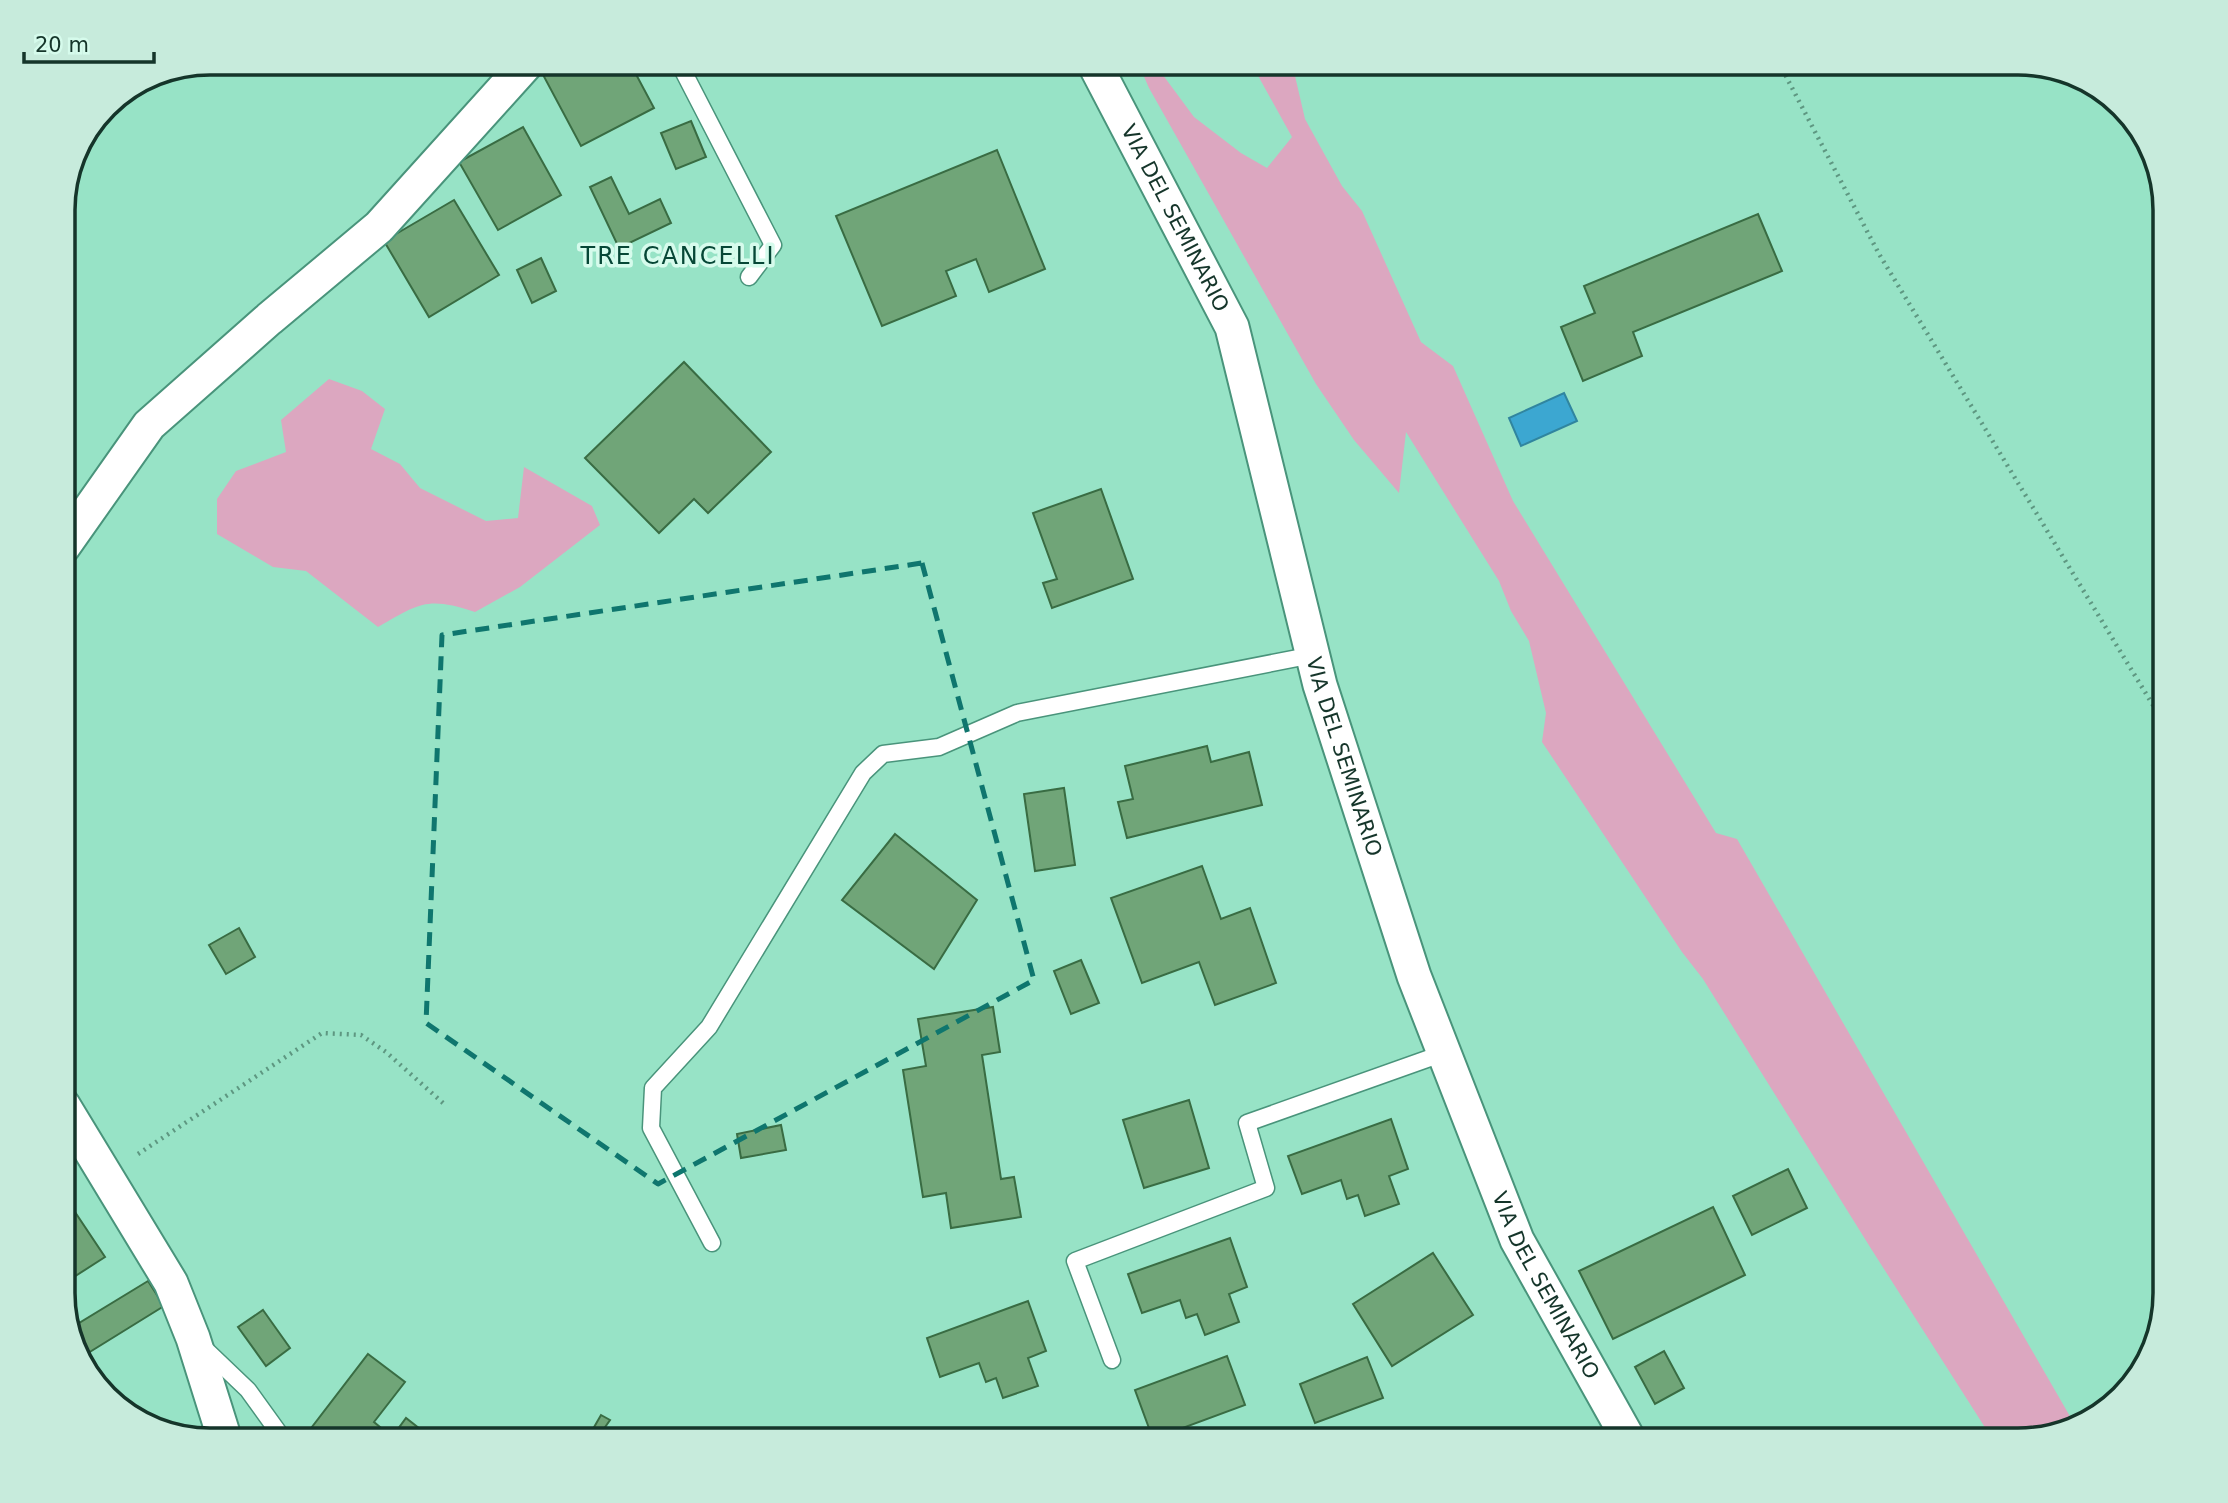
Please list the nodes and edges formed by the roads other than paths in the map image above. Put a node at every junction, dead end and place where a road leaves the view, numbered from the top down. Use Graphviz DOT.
graph roads {
  1 [pos="515,76"];
  2 [pos="686,76"];
  3 [pos="1100,76"];
  4 [pos="750,276"];
  5 [pos="76,529"];
  6 [pos="1313,655"];
  7 [pos="1444,1053"];
  8 [pos="76,1126"];
  9 [pos="712,1243"];
  10 [pos="193,1338"];
  11 [pos="1112,1360"];
  12 [pos="221,1428"];
  13 [pos="275,1428"];
  14 [pos="1622,1428"];
  1 -- 5 [label="street"];
  2 -- 4 [label="lane"];
  3 -- 6 [label="street, VIA DEL SEMINARIO"];
  6 -- 7 [label="street, VIA DEL SEMINARIO"];
  6 -- 9 [label="lane"];
  7 -- 11 [label="lane"];
  7 -- 14 [label="street, VIA DEL SEMINARIO"];
  8 -- 10 [label="street"];
  10 -- 12 [label="street"];
  10 -- 13 [label="lane"];
}
